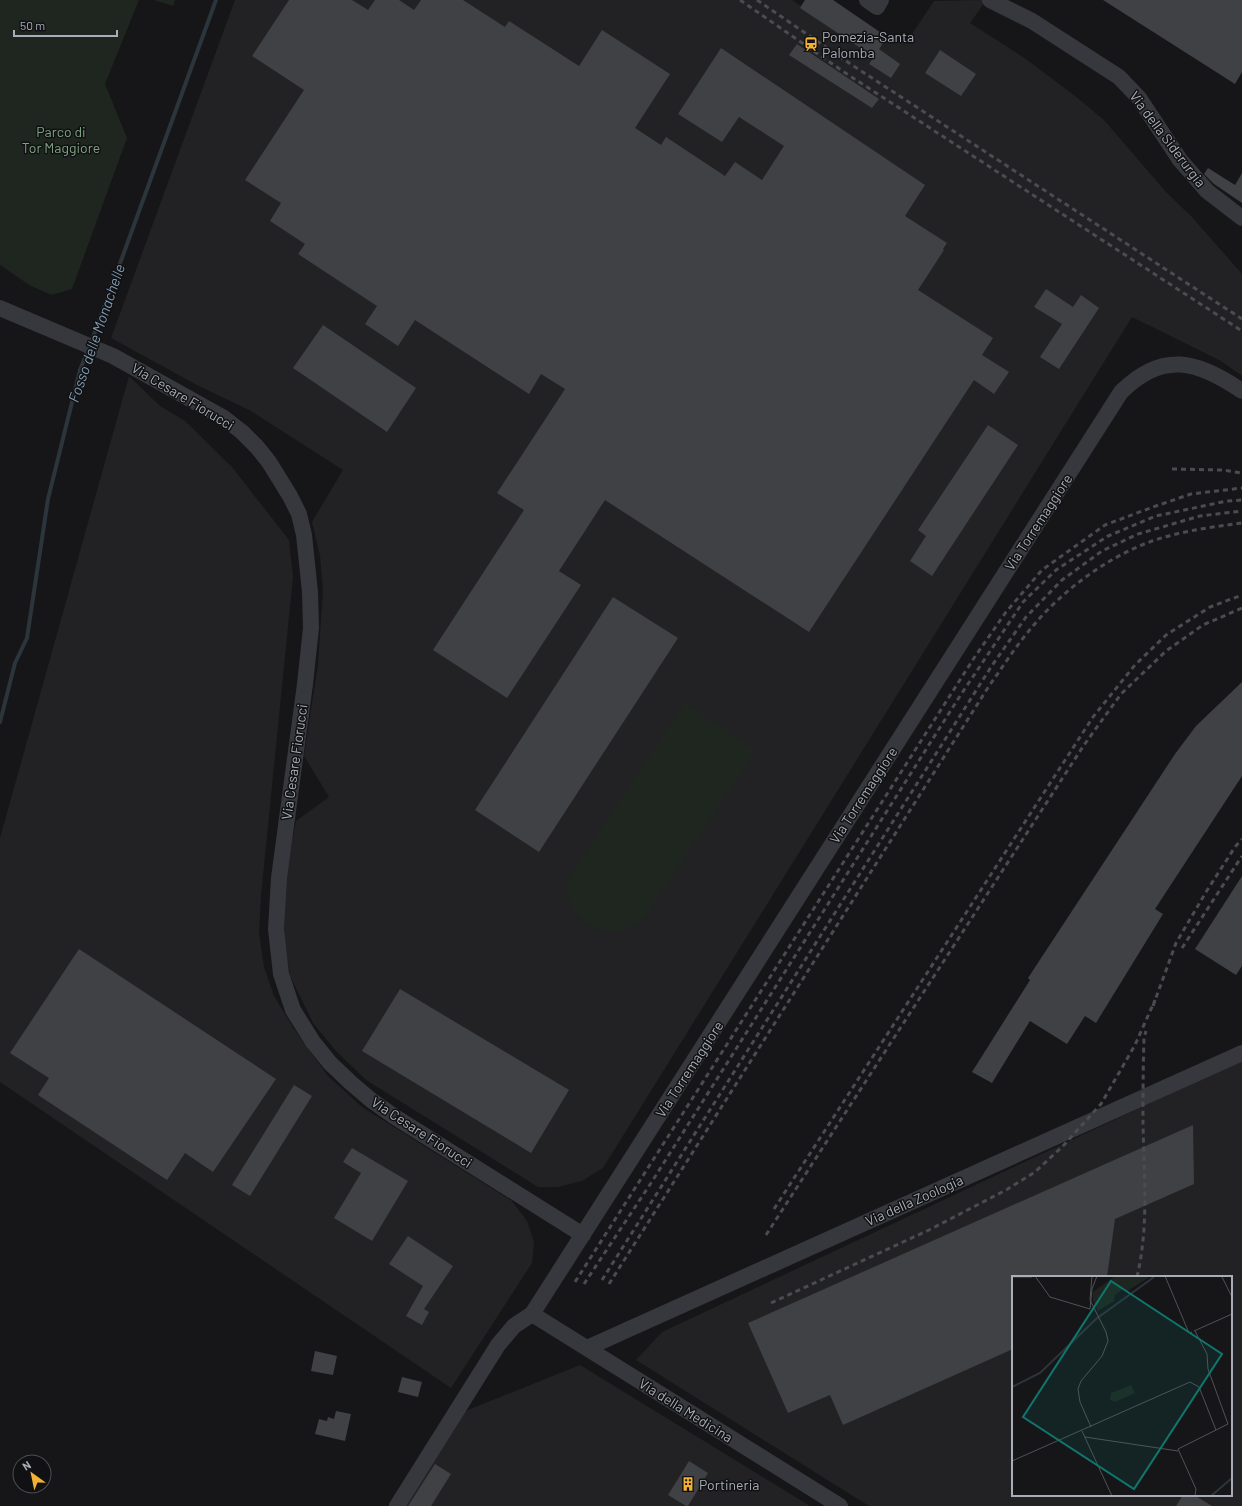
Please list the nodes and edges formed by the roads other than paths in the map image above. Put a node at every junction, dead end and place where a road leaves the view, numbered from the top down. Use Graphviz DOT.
graph roads {
  1 [pos="867,0"];
  2 [pos="881,0"];
  3 [pos="990,0"];
  4 [pos="1242,218"];
  5 [pos="0,308"];
  6 [pos="1242,391"];
  7 [pos="1242,1053"];
  8 [pos="583,1235"];
  9 [pos="532,1314"];
  10 [pos="587,1348"];
  11 [pos="396,1506"];
  12 [pos="840,1506"];
  1 -- 2 [label="street"];
  3 -- 4 [label="street, Via della Siderurgia"];
  5 -- 8 [label="street, Via Cesare Fiorucci"];
  6 -- 8 [label="street, Via Torremaggiore"];
  7 -- 10 [label="street, Via della Zoologia"];
  8 -- 9 [label="street, Via Torremaggiore"];
  9 -- 10 [label="street, Via della Medicina"];
  9 -- 11 [label="street"];
  10 -- 12 [label="street, Via della Medicina"];
}
